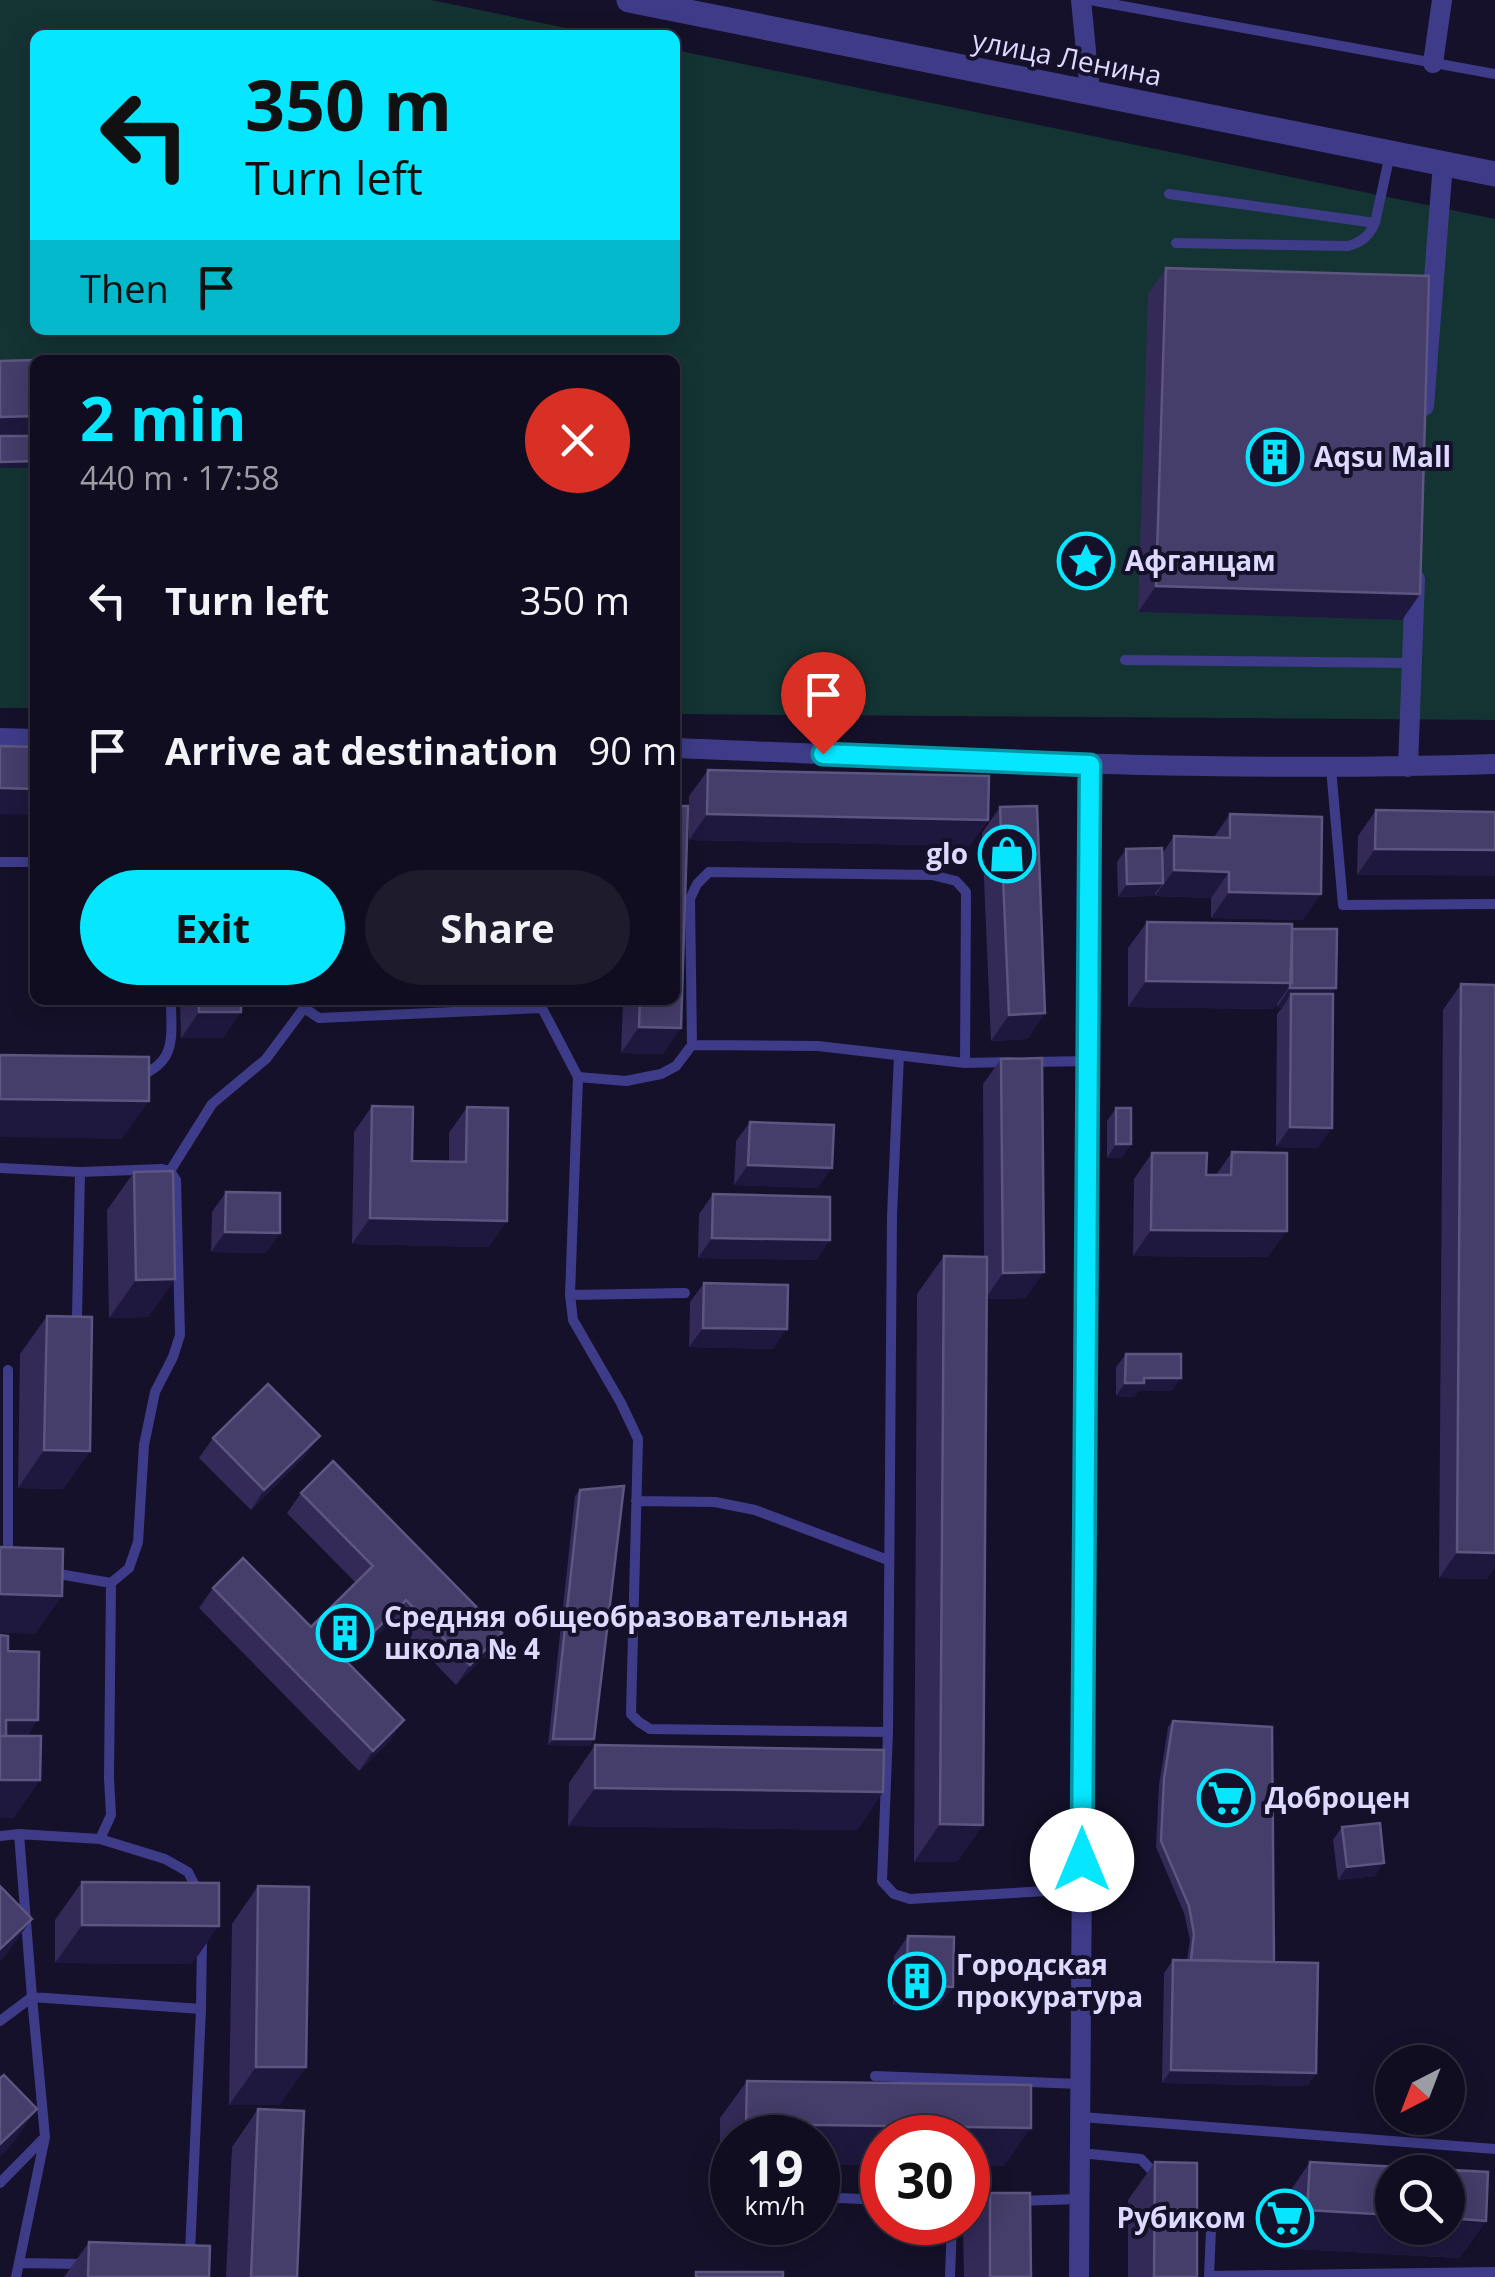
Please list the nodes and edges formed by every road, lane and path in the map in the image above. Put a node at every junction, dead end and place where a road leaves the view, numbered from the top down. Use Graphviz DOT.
graph roads {
  1 [pos="628,0"];
  2 [pos="1081,0"];
  3 [pos="1090,0"];
  4 [pos="1442,0"];
  5 [pos="1433,63"];
  6 [pos="1495,74"];
  7 [pos="1090,92"];
  8 [pos="1390,153"];
  9 [pos="1444,163"];
  10 [pos="1495,174"];
  11 [pos="1169,194"];
  12 [pos="1375,223"];
  13 [pos="1176,243"];
  14 [pos="1423,424"];
  15 [pos="1416,554"];
  16 [pos="1125,660"];
  17 [pos="1412,663"];
  18 [pos="0,738"];
  19 [pos="30,739"];
  20 [pos="680,748"];
  21 [pos="1495,764"];
  22 [pos="1090,765"];
  23 [pos="1331,767"];
  24 [pos="1408,767"];
  25 [pos="0,862"];
  26 [pos="30,862"];
  27 [pos="1495,904"];
  28 [pos="171,1005"];
  29 [pos="301,1005"];
  30 [pos="303,1005"];
  31 [pos="526,1005"];
  32 [pos="542,1005"];
  33 [pos="692,1045"];
  34 [pos="899,1054"];
  35 [pos="1088,1061"];
  36 [pos="966,1063"];
  37 [pos="117,1077"];
  38 [pos="578,1077"];
  39 [pos="0,1168"];
  40 [pos="170,1170"];
  41 [pos="80,1172"];
  42 [pos="685,1293"];
  43 [pos="570,1294"];
  44 [pos="77,1317"];
  45 [pos="8,1370"];
  46 [pos="636,1501"];
  47 [pos="888,1560"];
  48 [pos="4,1565"];
  49 [pos="25,1568"];
  50 [pos="42,1571"];
  51 [pos="111,1583"];
  52 [pos="888,1732"];
  53 [pos="19,1834"];
  54 [pos="0,1836"];
  55 [pos="100,1839"];
  56 [pos="1082,1889"];
  57 [pos="203,1900"];
  58 [pos="202,1918"];
  59 [pos="32,1997"];
  60 [pos="201,2009"];
  61 [pos="0,2022"];
  62 [pos="875,2076"];
  63 [pos="1080,2084"];
  64 [pos="1080,2117"];
  65 [pos="45,2136"];
  66 [pos="1495,2149"];
  67 [pos="1080,2153"];
  68 [pos="0,2182"];
  69 [pos="1169,2187"];
  70 [pos="1080,2199"];
  71 [pos="1183,2201"];
  72 [pos="990,2203"];
  73 [pos="951,2245"];
  74 [pos="18,2262"];
  75 [pos="97,2264"];
  76 [pos="175,2266"];
  77 [pos="1495,2272"];
  78 [pos="16,2277"];
  79 [pos="950,2277"];
  80 [pos="1079,2277"];
  81 [pos="1209,2277"];
  1 -- 7 [label="street, улица Ленина"];
  2 -- 7 [label="street"];
  3 -- 5 [label="lane"];
  4 -- 5 [label="street"];
  5 -- 6 [label="lane"];
  7 -- 8 [label="street, улица Ленина"];
  8 -- 9 [label="street, улица Ленина"];
  8 -- 12 [label="lane"];
  9 -- 10 [label="street, улица Ленина"];
  9 -- 14 [label="street"];
  11 -- 12 [label="lane"];
  12 -- 13 [label="lane"];
  15 -- 17 [label="street"];
  16 -- 17 [label="lane"];
  17 -- 24 [label="street"];
  18 -- 19 [label="street"];
  20 -- 22 [label="street"];
  21 -- 24 [label="street"];
  22 -- 23 [label="street"];
  22 -- 35 [label="street"];
  23 -- 24 [label="street"];
  23 -- 27 [label="lane"];
  25 -- 26 [label="lane"];
  28 -- 37 [label="lane"];
  29 -- 40 [label="lane"];
  30 -- 31 [label="lane"];
  32 -- 38 [label="lane"];
  33 -- 34 [label="lane"];
  33 -- 36 [label="lane"];
  33 -- 38 [label="lane"];
  34 -- 36 [label="lane"];
  34 -- 47 [label="lane"];
  35 -- 36 [label="lane"];
  35 -- 56 [label="street"];
  38 -- 43 [label="lane"];
  39 -- 41 [label="lane"];
  40 -- 41 [label="lane"];
  40 -- 51 [label="lane"];
  41 -- 44 [label="lane"];
  42 -- 43 [label="lane"];
  43 -- 46 [label="lane"];
  45 -- 48 [label="lane"];
  46 -- 47 [label="lane"];
  46 -- 52 [label="lane"];
  47 -- 52 [label="lane"];
  48 -- 49 [label="lane"];
  50 -- 51 [label="lane"];
  51 -- 55 [label="lane"];
  52 -- 56 [label="lane"];
  53 -- 54 [label="lane"];
  53 -- 55 [label="lane"];
  53 -- 59 [label="lane"];
  55 -- 57 [label="lane"];
  56 -- 63 [label="street"];
  58 -- 60 [label="lane"];
  59 -- 60 [label="lane"];
  59 -- 61 [label="lane"];
  59 -- 65 [label="lane"];
  60 -- 76 [label="lane"];
  62 -- 63 [label="lane"];
  63 -- 64 [label="street"];
  64 -- 66 [label="lane"];
  64 -- 67 [label="street"];
  65 -- 68 [label="lane"];
  65 -- 74 [label="lane"];
  67 -- 69 [label="lane"];
  67 -- 70 [label="street"];
  70 -- 72 [label="lane"];
  70 -- 80 [label="street"];
  71 -- 81 [label="lane"];
  73 -- 79 [label="lane"];
  74 -- 75 [label="lane"];
  74 -- 78 [label="lane"];
  77 -- 81 [label="lane"];
}
